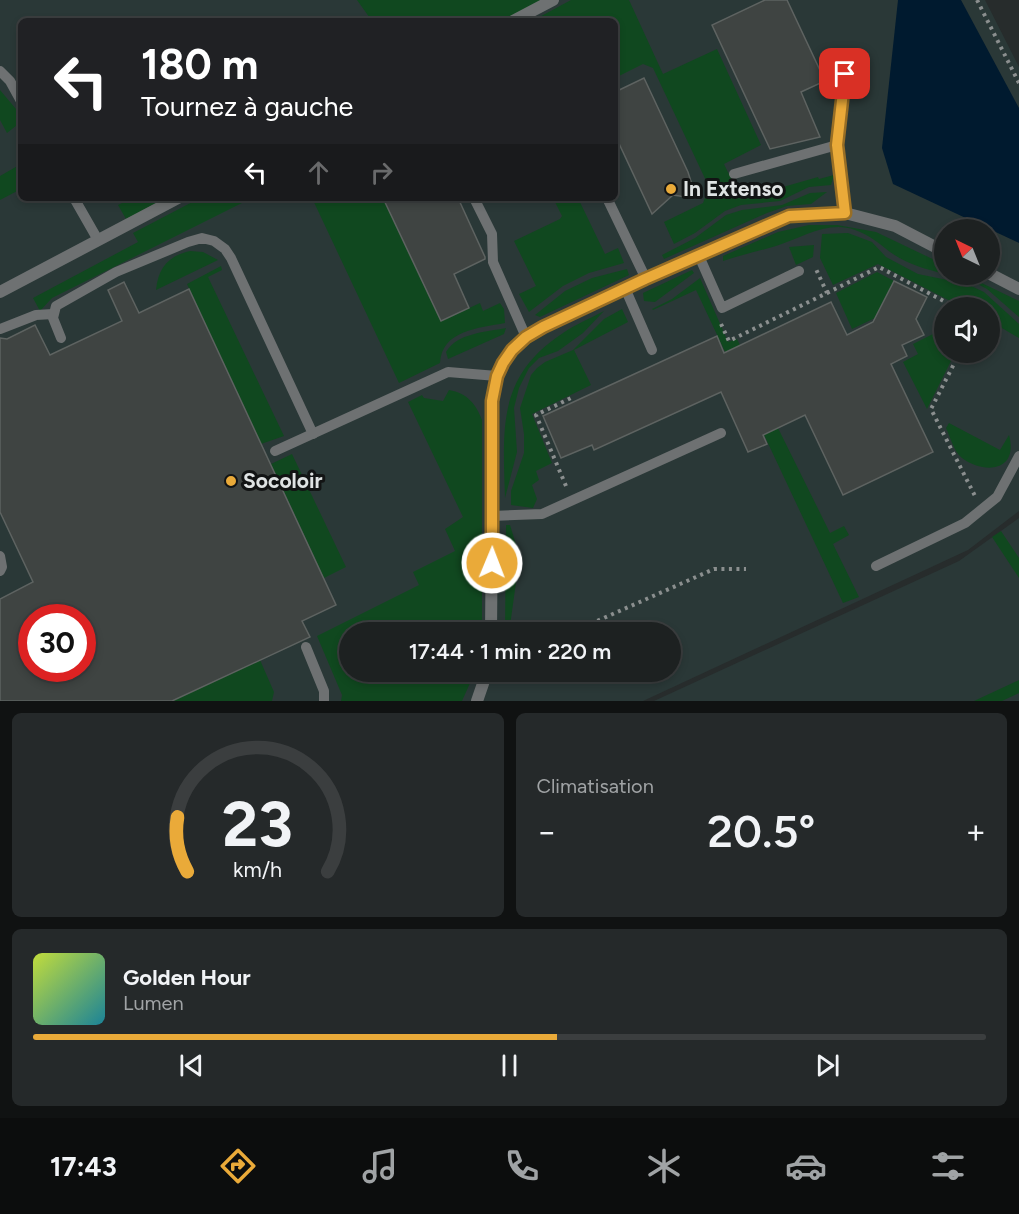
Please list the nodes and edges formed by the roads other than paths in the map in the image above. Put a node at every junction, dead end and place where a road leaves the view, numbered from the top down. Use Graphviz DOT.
graph roads {
  1 [pos="553,0"];
  2 [pos="519,18"];
  3 [pos="0,71"];
  4 [pos="845,74"];
  5 [pos="18,96"];
  6 [pos="837,145"];
  7 [pos="734,174"];
  8 [pos="76,201"];
  9 [pos="172,201"];
  10 [pos="476,201"];
  11 [pos="608,201"];
  12 [pos="845,213"];
  13 [pos="98,240"];
  14 [pos="934,246"];
  15 [pos="699,255"];
  16 [pos="799,272"];
  17 [pos="645,279"];
  18 [pos="1000,279"];
  19 [pos="626,288"];
  20 [pos="1019,289"];
  21 [pos="0,292"];
  22 [pos="53,314"];
  23 [pos="0,329"];
  24 [pos="526,337"];
  25 [pos="61,338"];
  26 [pos="652,350"];
  27 [pos="497,376"];
  28 [pos="721,433"];
  29 [pos="314,434"];
  30 [pos="275,452"];
  31 [pos="1019,456"];
  32 [pos="492,516"];
  33 [pos="0,556"];
  34 [pos="876,566"];
  35 [pos="0,571"];
  36 [pos="491,622"];
  37 [pos="306,647"];
  38 [pos="484,682"];
  39 [pos="324,701"];
  40 [pos="477,701"];
  1 -- 2 [label="street"];
  3 -- 5 [label="lane"];
  4 -- 6 [label="lane"];
  6 -- 7 [label="lane"];
  6 -- 12 [label="lane"];
  8 -- 13 [label="lane"];
  9 -- 13 [label="street"];
  10 -- 24 [label="lane"];
  11 -- 17 [label="lane"];
  12 -- 14 [label="street"];
  12 -- 15 [label="street"];
  13 -- 21 [label="street"];
  15 -- 16 [label="lane"];
  15 -- 17 [label="street"];
  17 -- 19 [label="street"];
  18 -- 20 [label="street"];
  19 -- 24 [label="street"];
  19 -- 26 [label="lane"];
  22 -- 23 [label="lane"];
  22 -- 25 [label="lane"];
  22 -- 29 [label="lane"];
  24 -- 27 [label="street"];
  27 -- 29 [label="lane"];
  27 -- 32 [label="street"];
  28 -- 32 [label="lane"];
  29 -- 30 [label="lane"];
  31 -- 34 [label="lane"];
  32 -- 36 [label="street"];
  33 -- 35 [label="lane"];
  37 -- 39 [label="lane"];
  38 -- 40 [label="street"];
}
